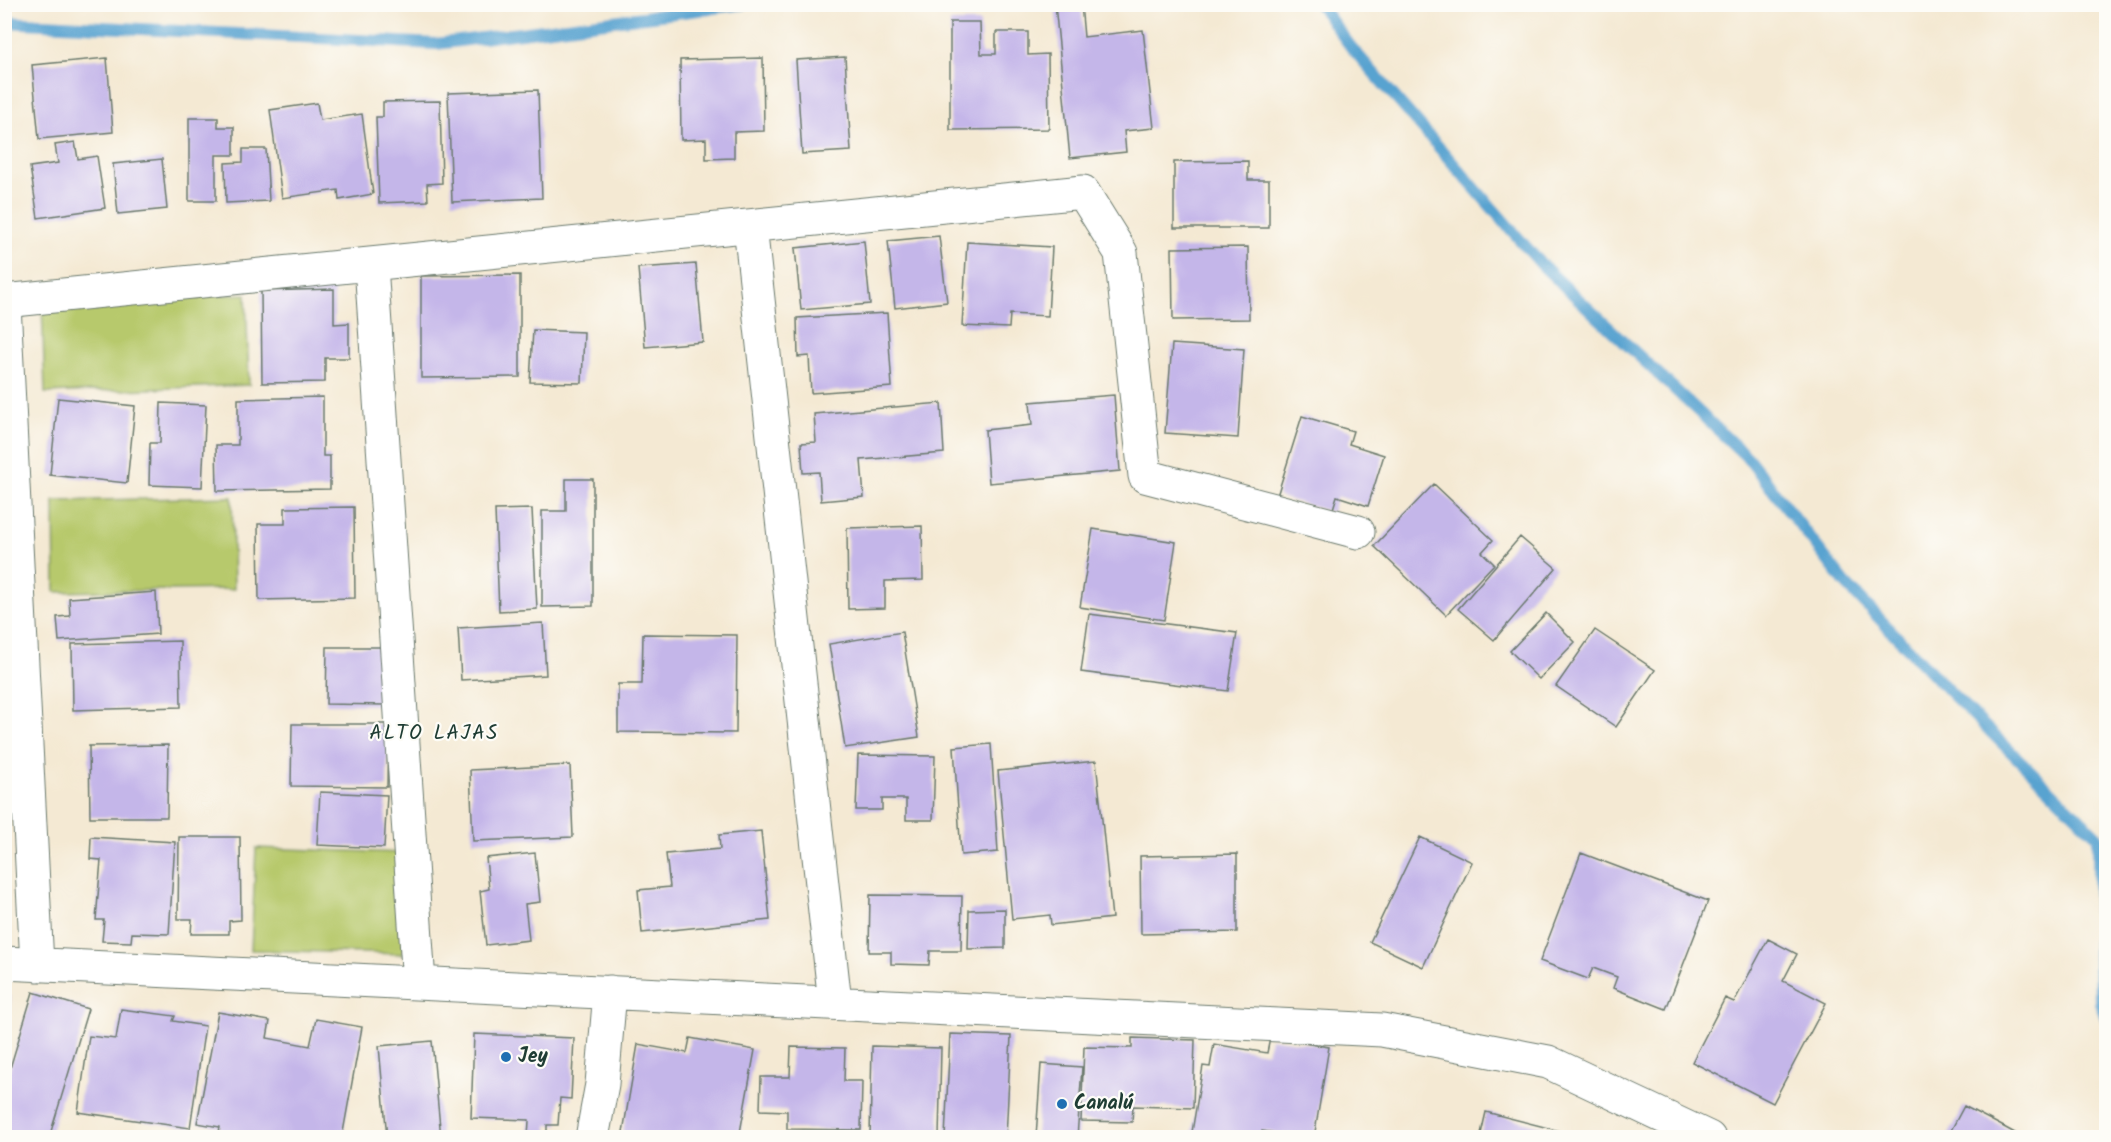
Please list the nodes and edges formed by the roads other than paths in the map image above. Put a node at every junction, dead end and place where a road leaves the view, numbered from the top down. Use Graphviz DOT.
graph roads {
  1 [pos="750,226"];
  2 [pos="371,265"];
  3 [pos="4,303"];
  4 [pos="1358,532"];
  5 [pos="4,963"];
  6 [pos="37,964"];
  7 [pos="419,983"];
  8 [pos="610,992"];
  9 [pos="835,1003"];
  10 [pos="592,1137"];
  11 [pos="1709,1137"];
  1 -- 2 [label="street"];
  1 -- 4 [label="street"];
  1 -- 9 [label="street"];
  2 -- 3 [label="street"];
  2 -- 7 [label="street"];
  3 -- 6 [label="street"];
  5 -- 6 [label="street"];
  6 -- 7 [label="street"];
  7 -- 8 [label="street"];
  8 -- 9 [label="street"];
  8 -- 10 [label="street"];
  9 -- 11 [label="street"];
}
